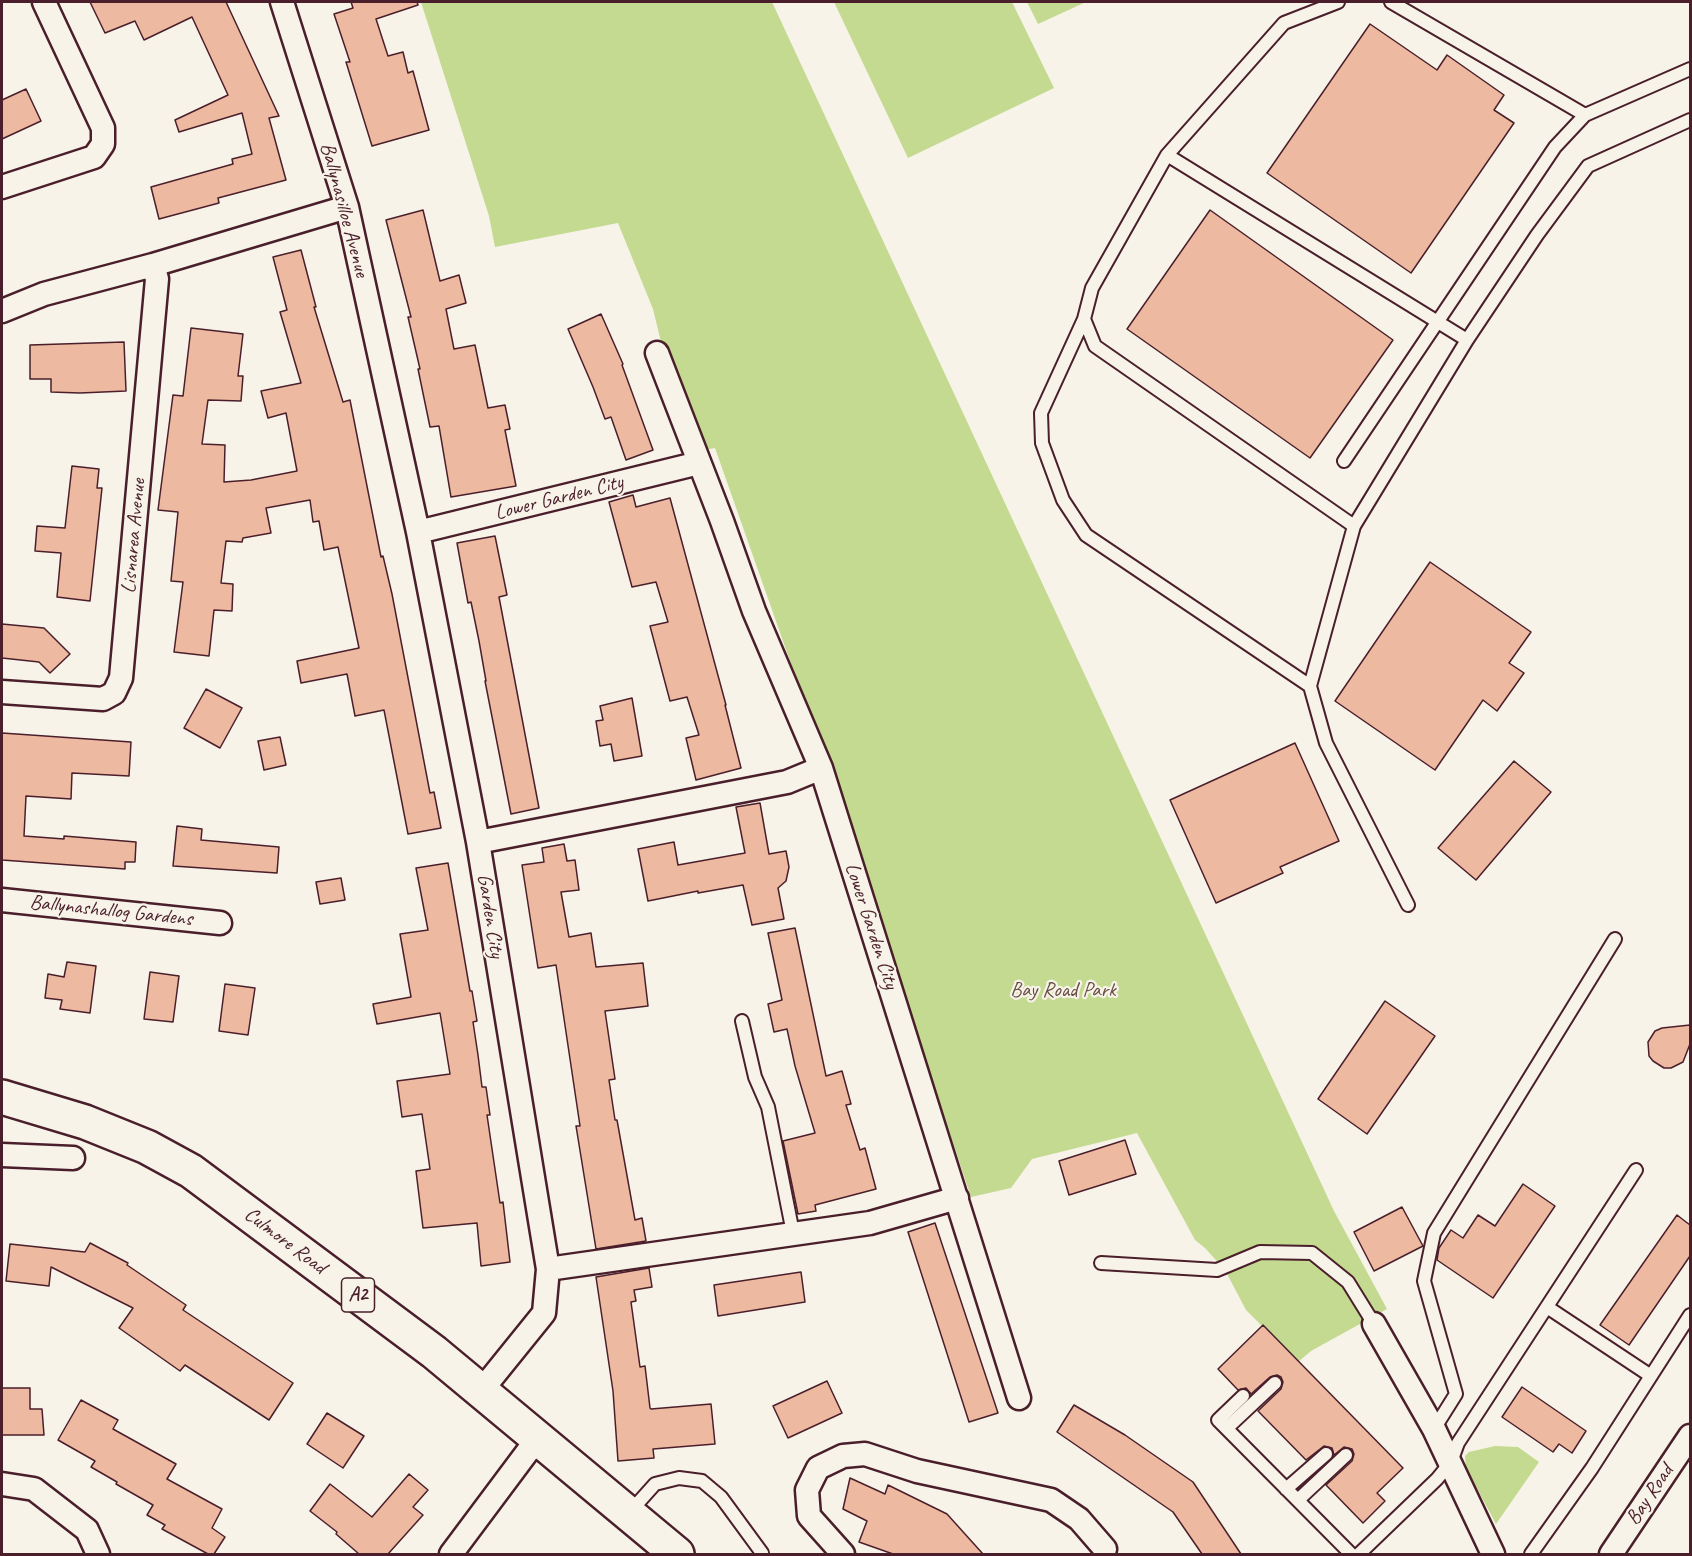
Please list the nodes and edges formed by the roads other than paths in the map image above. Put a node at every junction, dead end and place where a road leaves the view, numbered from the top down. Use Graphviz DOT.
graph roads {
  1 [pos="44,2"];
  2 [pos="282,2"];
  3 [pos="1338,2"];
  4 [pos="1391,2"];
  5 [pos="1690,69"];
  6 [pos="1585,115"];
  7 [pos="1690,120"];
  8 [pos="1167,155"];
  9 [pos="2,187"];
  10 [pos="347,207"];
  11 [pos="153,265"];
  12 [pos="2,311"];
  13 [pos="1084,320"];
  14 [pos="1437,322"];
  15 [pos="1467,340"];
  16 [pos="657,352"];
  17 [pos="394,423"];
  18 [pos="1344,461"];
  19 [pos="699,462"];
  20 [pos="1354,526"];
  21 [pos="418,532"];
  22 [pos="1310,686"];
  23 [pos="2,692"];
  24 [pos="821,768"];
  25 [pos="477,842"];
  26 [pos="2,900"];
  27 [pos="1408,905"];
  28 [pos="219,924"];
  29 [pos="1615,939"];
  30 [pos="742,1021"];
  31 [pos="2,1097"];
  32 [pos="2,1155"];
  33 [pos="73,1158"];
  34 [pos="1636,1170"];
  35 [pos="957,1198"];
  36 [pos="793,1233"];
  37 [pos="1101,1263"];
  38 [pos="548,1269"];
  39 [pos="1547,1307"];
  40 [pos="1690,1315"];
  41 [pos="1374,1324"];
  42 [pos="1651,1376"];
  43 [pos="1275,1383"];
  44 [pos="481,1391"];
  45 [pos="1243,1396"];
  46 [pos="1019,1398"];
  47 [pos="1222,1424"];
  48 [pos="1434,1429"];
  49 [pos="1690,1436"];
  50 [pos="537,1439"];
  51 [pos="1326,1454"];
  52 [pos="1346,1455"];
  53 [pos="1451,1462"];
  54 [pos="2,1484"];
  55 [pos="1286,1489"];
  56 [pos="1298,1500"];
  57 [pos="628,1514"];
  58 [pos="1105,1549"];
  59 [pos="98,1554"];
  60 [pos="451,1554"];
  61 [pos="677,1554"];
  62 [pos="761,1554"];
  63 [pos="843,1554"];
  64 [pos="1351,1554"];
  65 [pos="1359,1554"];
  66 [pos="1493,1554"];
  67 [pos="1531,1554"];
  68 [pos="1611,1554"];
  1 -- 9 [label="street"];
  2 -- 10 [label="street, Ballynasilloe Avenue"];
  3 -- 8 [label="lane"];
  4 -- 6 [label="lane"];
  5 -- 6 [label="lane"];
  6 -- 14 [label="lane"];
  7 -- 15 [label="lane"];
  8 -- 13 [label="lane"];
  8 -- 14 [label="lane"];
  10 -- 11 [label="street"];
  10 -- 17 [label="street, Ballynasilloe Avenue"];
  11 -- 12 [label="street"];
  11 -- 23 [label="street, Lisnarea Avenue"];
  13 -- 20 [label="lane"];
  13 -- 22 [label="lane"];
  14 -- 15 [label="lane"];
  14 -- 18 [label="lane"];
  15 -- 20 [label="lane"];
  16 -- 19 [label="street, Lower Garden City"];
  17 -- 21 [label="street, Garden City"];
  19 -- 21 [label="street, Lower Garden City"];
  19 -- 24 [label="street, Lower Garden City"];
  20 -- 22 [label="lane"];
  21 -- 25 [label="street, Garden City"];
  22 -- 27 [label="lane"];
  24 -- 25 [label="street"];
  24 -- 35 [label="street, Lower Garden City"];
  25 -- 38 [label="street, Garden City"];
  26 -- 28 [label="street, Ballynashallog Gardens"];
  29 -- 48 [label="lane"];
  30 -- 36 [label="lane"];
  31 -- 44 [label="highway, Culmore Road / A2"];
  32 -- 33 [label="street"];
  34 -- 39 [label="lane"];
  35 -- 36 [label="street"];
  35 -- 46 [label="street, Lower Garden City"];
  36 -- 38 [label="street"];
  37 -- 41 [label="lane"];
  38 -- 44 [label="street, Garden City"];
  39 -- 42 [label="lane"];
  39 -- 53 [label="lane"];
  40 -- 42 [label="lane"];
  41 -- 48 [label="street"];
  42 -- 67 [label="lane"];
  43 -- 47 [label="lane"];
  44 -- 50 [label="highway, Culmore Road / A2"];
  45 -- 47 [label="lane"];
  47 -- 55 [label="lane"];
  48 -- 53 [label="street"];
  49 -- 68 [label="street, Bay Road"];
  50 -- 57 [label="highway, Culmore Road / A2"];
  50 -- 60 [label="street"];
  51 -- 55 [label="lane"];
  52 -- 56 [label="lane"];
  53 -- 65 [label="lane"];
  53 -- 66 [label="street"];
  54 -- 59 [label="street"];
  55 -- 56 [label="lane"];
  56 -- 64 [label="lane"];
  57 -- 61 [label="highway, Culmore Road / A2"];
  57 -- 62 [label="lane"];
  58 -- 63 [label="street"];
}
